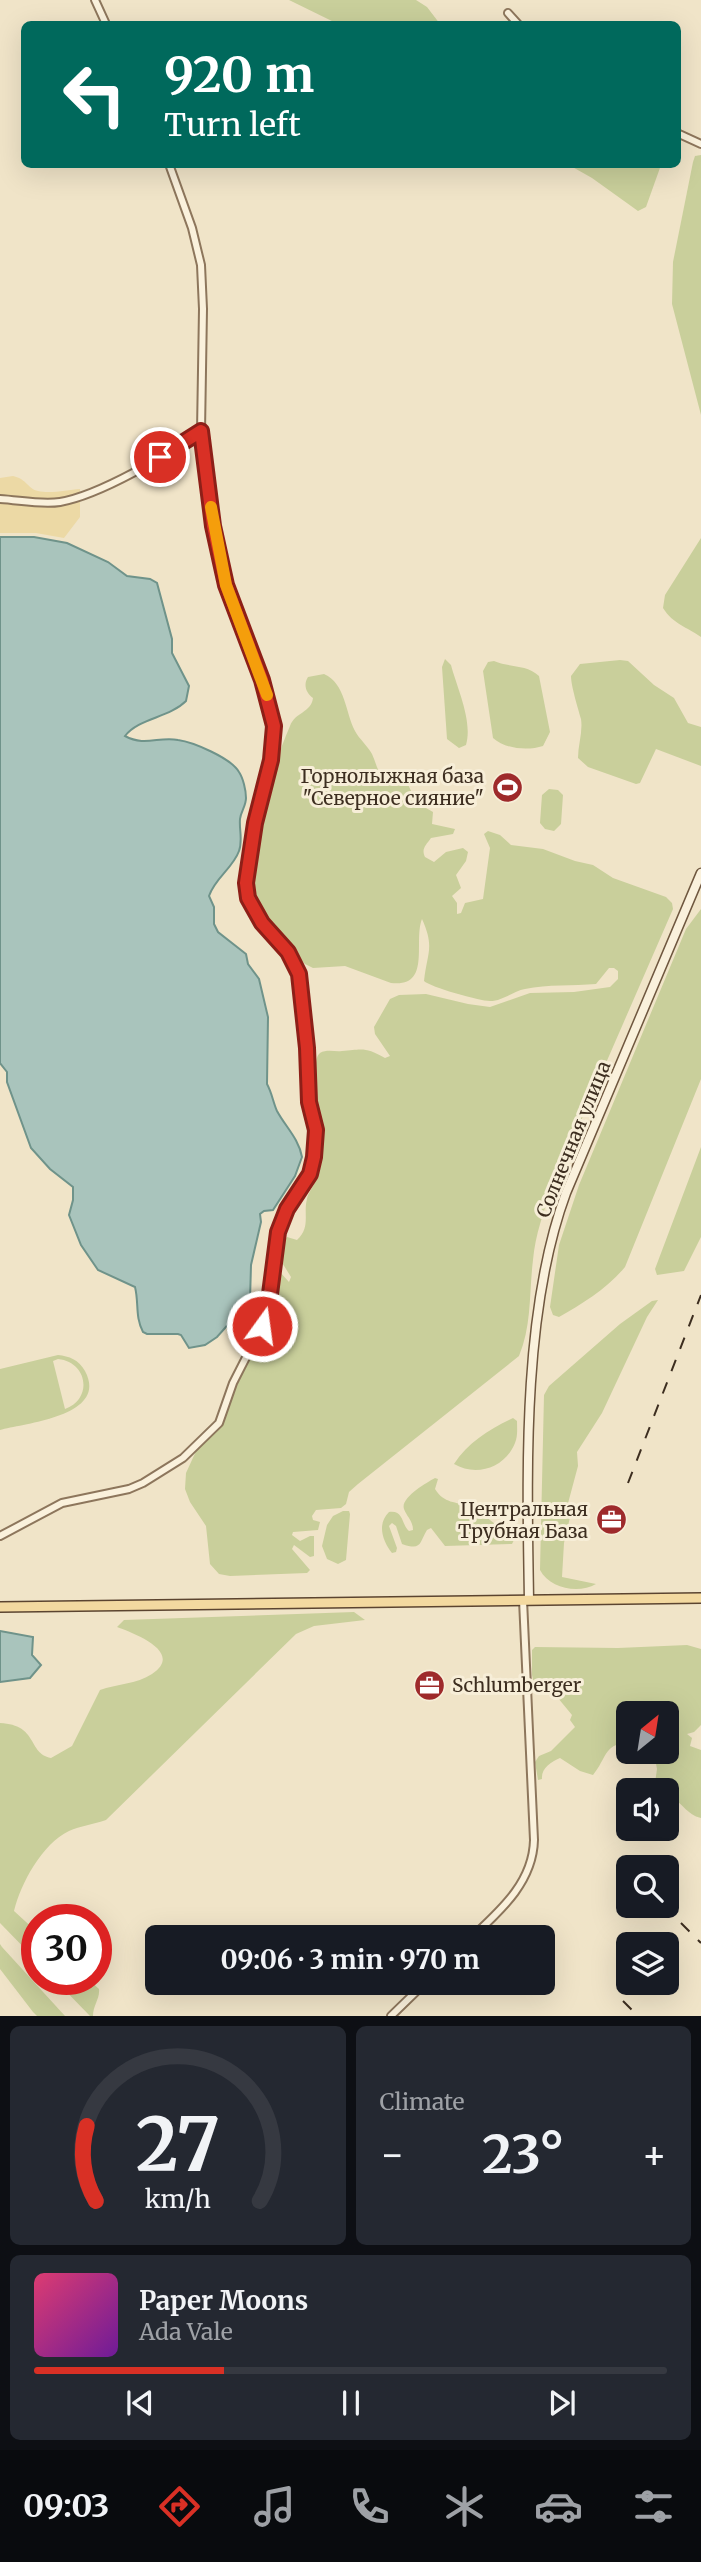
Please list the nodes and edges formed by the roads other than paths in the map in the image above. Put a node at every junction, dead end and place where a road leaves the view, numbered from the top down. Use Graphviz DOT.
graph roads {
  1 [pos="95,0"];
  2 [pos="508,13"];
  3 [pos="105,21"];
  4 [pos="515,21"];
  5 [pos="681,135"];
  6 [pos="701,144"];
  7 [pos="170,168"];
  8 [pos="201,431"];
  9 [pos="0,499"];
  10 [pos="701,873"];
  11 [pos="0,1536"];
  12 [pos="701,1598"];
  13 [pos="526,1600"];
  14 [pos="0,1607"];
  15 [pos="483,1925"];
  16 [pos="413,1995"];
  17 [pos="391,2016"];
  1 -- 3 [label="street"];
  2 -- 4 [label="street"];
  5 -- 6 [label="street"];
  7 -- 8 [label="street"];
  8 -- 9 [label="street"];
  8 -- 11 [label="street"];
  10 -- 13 [label="street, Солнечная улица"];
  12 -- 13 [label="main road"];
  13 -- 14 [label="main road"];
  13 -- 15 [label="street, Солнечная улица"];
  16 -- 17 [label="street"];
}
